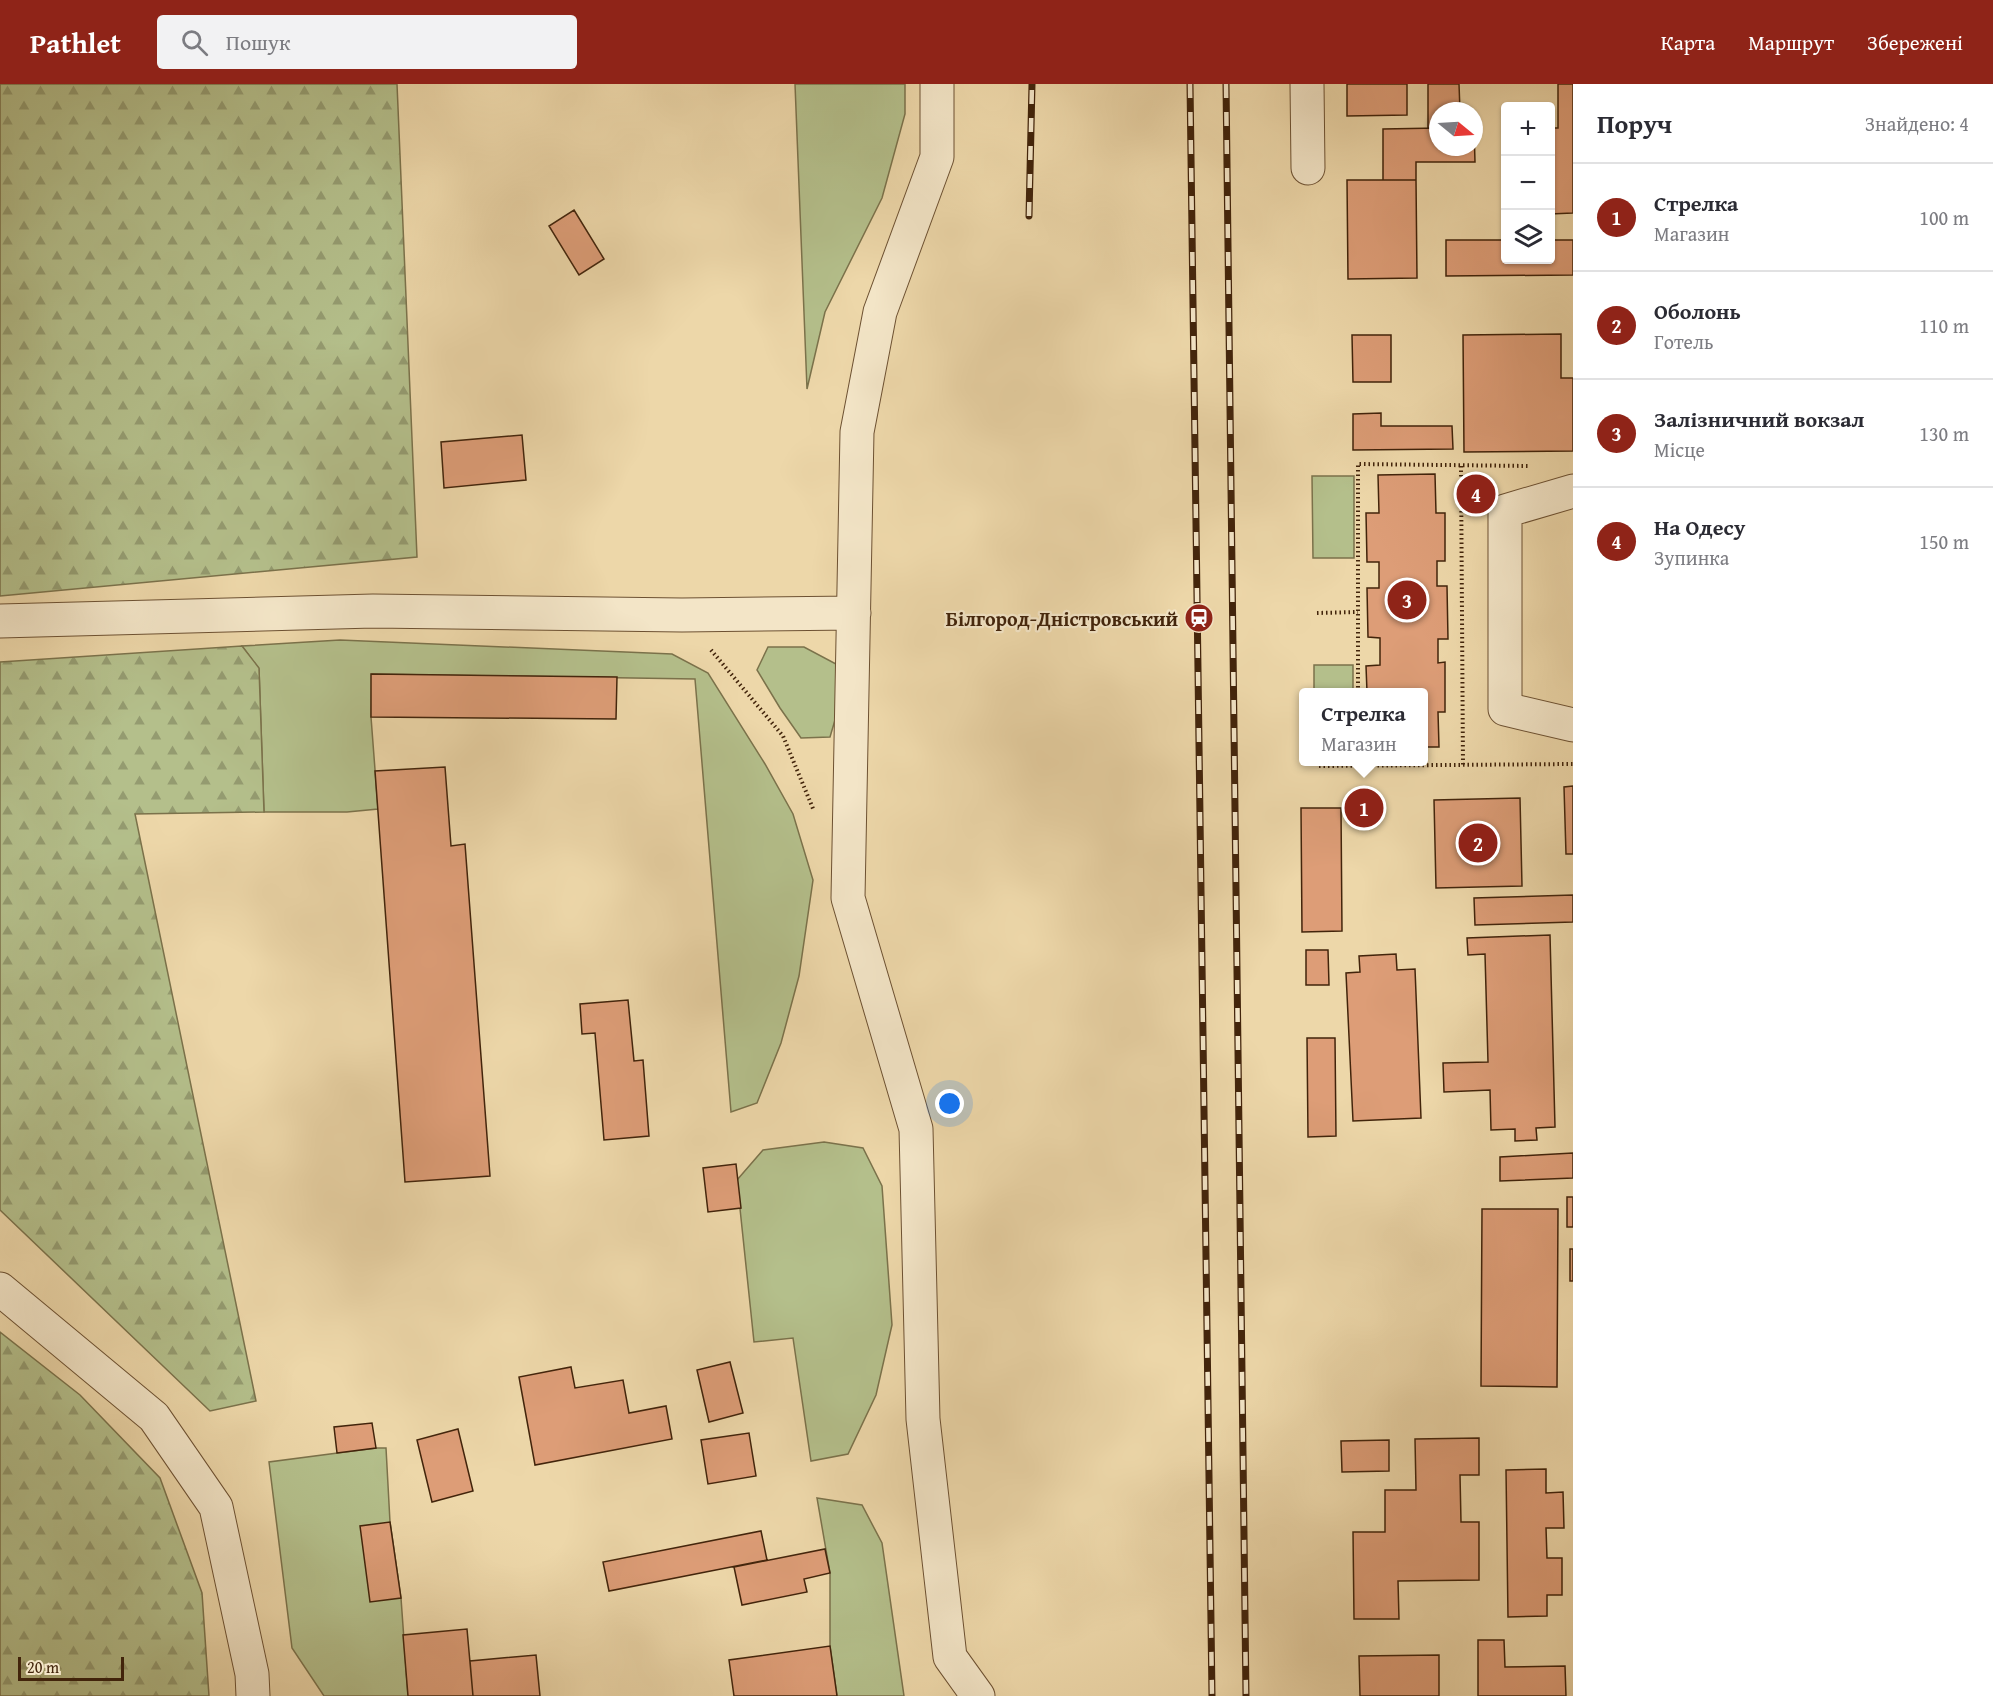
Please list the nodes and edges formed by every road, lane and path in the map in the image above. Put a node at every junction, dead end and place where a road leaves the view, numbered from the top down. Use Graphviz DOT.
graph roads {
  1 [pos="937,84"];
  2 [pos="1307,84"];
  3 [pos="1308,168"];
  4 [pos="1461,466"];
  5 [pos="1539,466"];
  6 [pos="1573,491"];
  7 [pos="1358,612"];
  8 [pos="854,613"];
  9 [pos="1317,613"];
  10 [pos="682,615"];
  11 [pos="0,621"];
  12 [pos="1358,688"];
  13 [pos="1573,725"];
  14 [pos="1573,764"];
  15 [pos="1428,765"];
  16 [pos="1463,766"];
  17 [pos="818,822"];
  18 [pos="0,1289"];
  19 [pos="253,1696"];
  20 [pos="978,1696"];
  1 -- 8 [label="street"];
  2 -- 3 [label="street"];
  4 -- 5 [label="path"];
  4 -- 7 [label="path"];
  4 -- 16 [label="path"];
  6 -- 13 [label="street"];
  7 -- 9 [label="path"];
  7 -- 12 [label="path"];
  8 -- 10 [label="street"];
  8 -- 20 [label="street"];
  10 -- 11 [label="street"];
  10 -- 17 [label="path"];
  14 -- 16 [label="path"];
  15 -- 16 [label="path"];
  18 -- 19 [label="street"];
}
